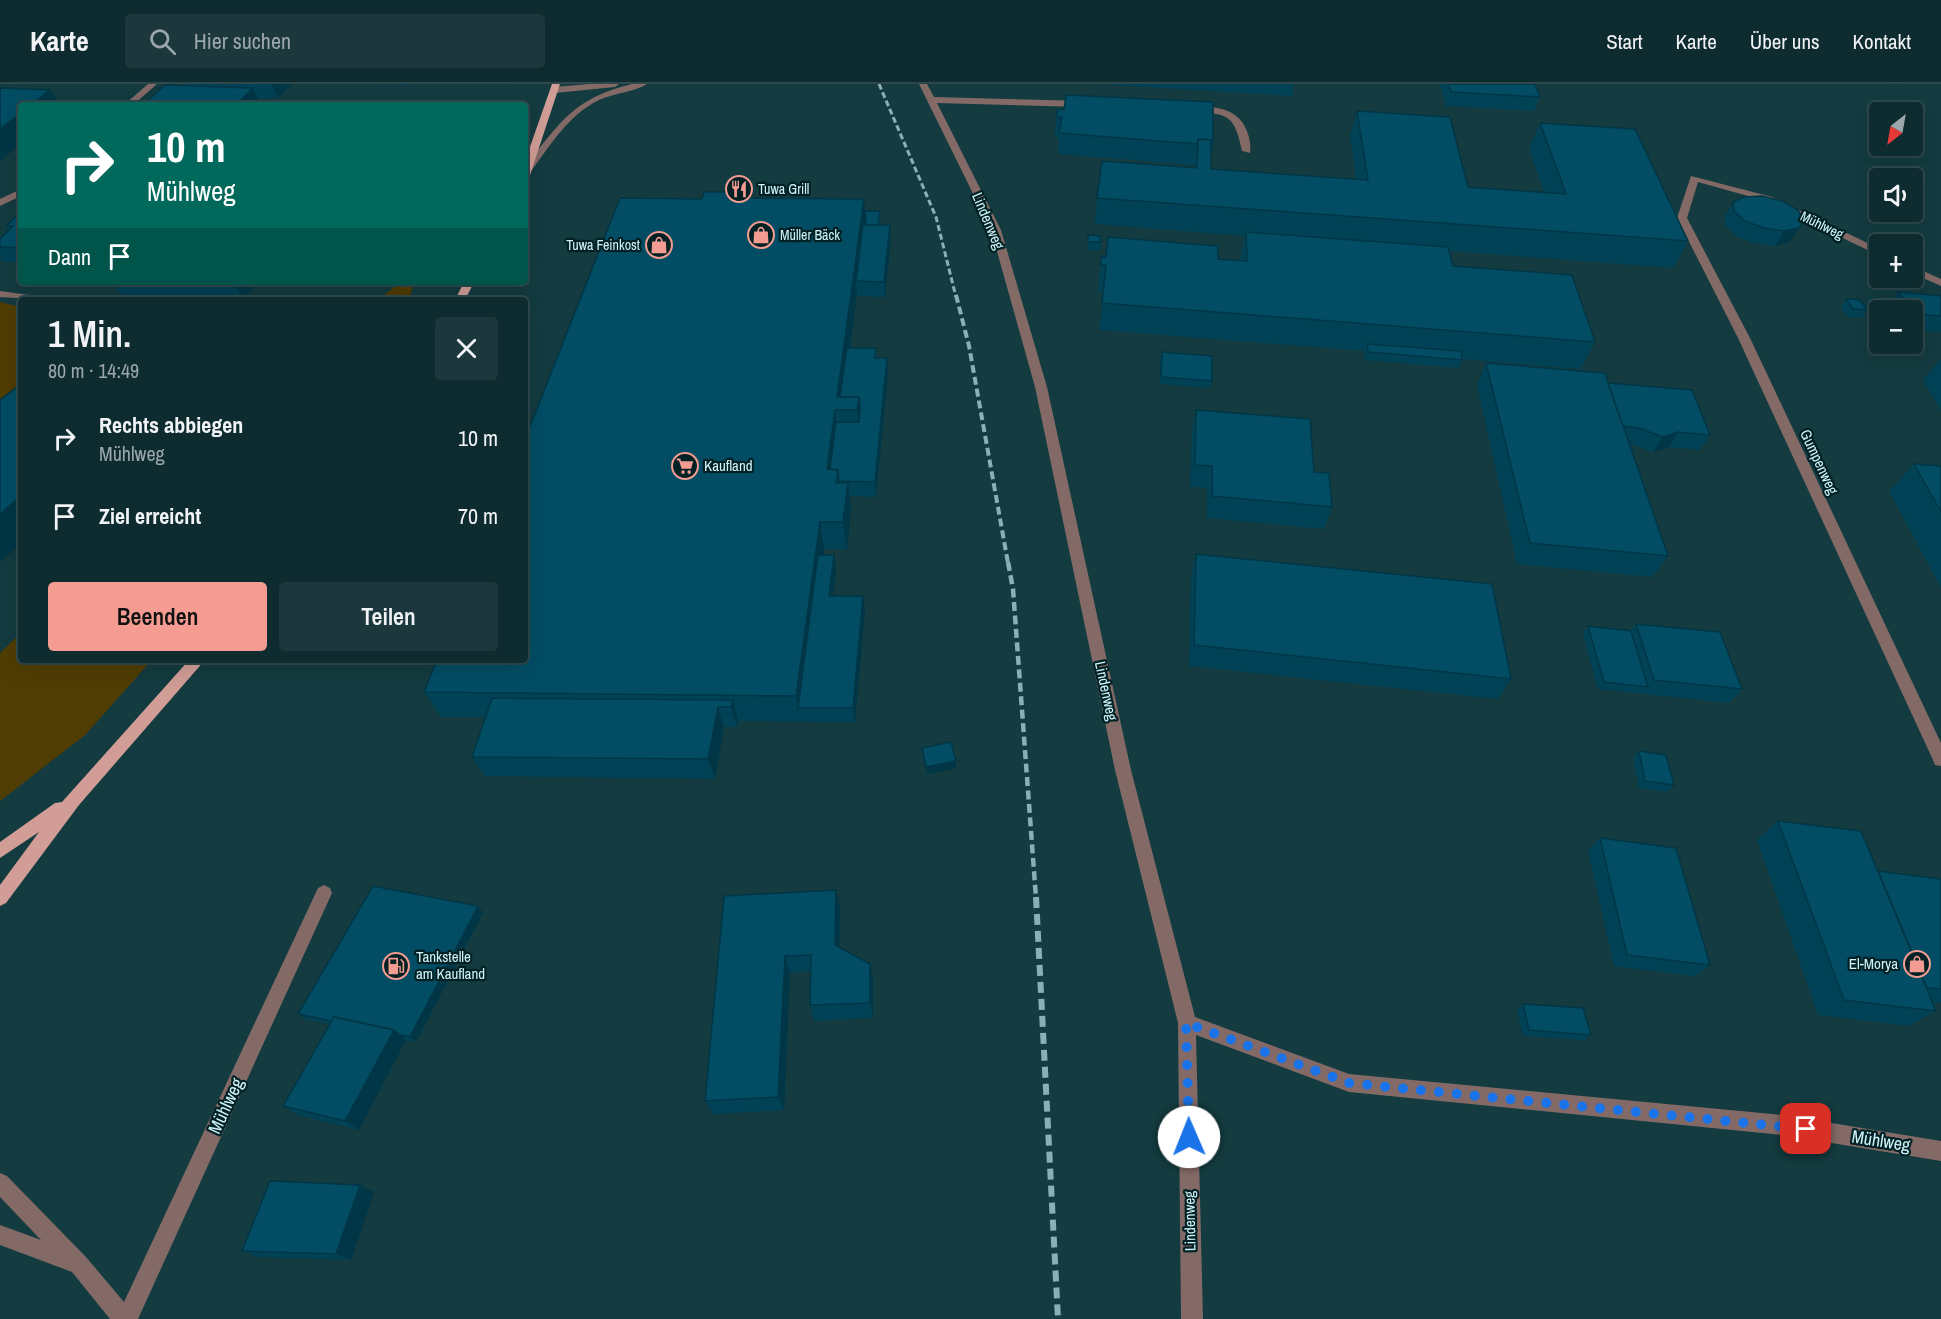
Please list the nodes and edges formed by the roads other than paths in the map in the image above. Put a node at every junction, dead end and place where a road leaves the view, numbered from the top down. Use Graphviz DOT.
graph roads {
  1 [pos="153,84"];
  2 [pos="615,84"];
  3 [pos="643,84"];
  4 [pos="923,84"];
  5 [pos="555,87"];
  6 [pos="931,100"];
  7 [pos="132,102"];
  8 [pos="1091,104"];
  9 [pos="1184,107"];
  10 [pos="1247,152"];
  11 [pos="528,168"];
  12 [pos="528,171"];
  13 [pos="1694,178"];
  14 [pos="18,194"];
  15 [pos="0,203"];
  16 [pos="1869,248"];
  17 [pos="1923,274"];
  18 [pos="1941,283"];
  19 [pos="0,294"];
  20 [pos="22,297"];
  21 [pos="195,663"];
  22 [pos="1941,760"];
  23 [pos="73,800"];
  24 [pos="0,851"];
  25 [pos="324,893"];
  26 [pos="0,898"];
  27 [pos="1186,1023"];
  28 [pos="1941,1151"];
  29 [pos="0,1183"];
  30 [pos="0,1235"];
  31 [pos="79,1264"];
  32 [pos="125,1319"];
  33 [pos="1192,1319"];
  1 -- 7 [label="street"];
  2 -- 5 [label="street"];
  3 -- 12 [label="street"];
  4 -- 6 [label="street, Lindenweg"];
  5 -- 11 [label="main road"];
  6 -- 8 [label="street"];
  6 -- 27 [label="street, Lindenweg"];
  9 -- 10 [label="street"];
  13 -- 16 [label="street, Mühlweg"];
  13 -- 22 [label="street, Gumpenweg"];
  14 -- 15 [label="street"];
  17 -- 18 [label="street"];
  19 -- 20 [label="street"];
  21 -- 23 [label="main road"];
  23 -- 24 [label="main road"];
  23 -- 26 [label="main road"];
  25 -- 32 [label="street, Mühlweg"];
  27 -- 28 [label="street, Mühlweg"];
  27 -- 33 [label="street, Lindenweg"];
  29 -- 31 [label="street"];
  30 -- 31 [label="street"];
  31 -- 32 [label="street"];
}
